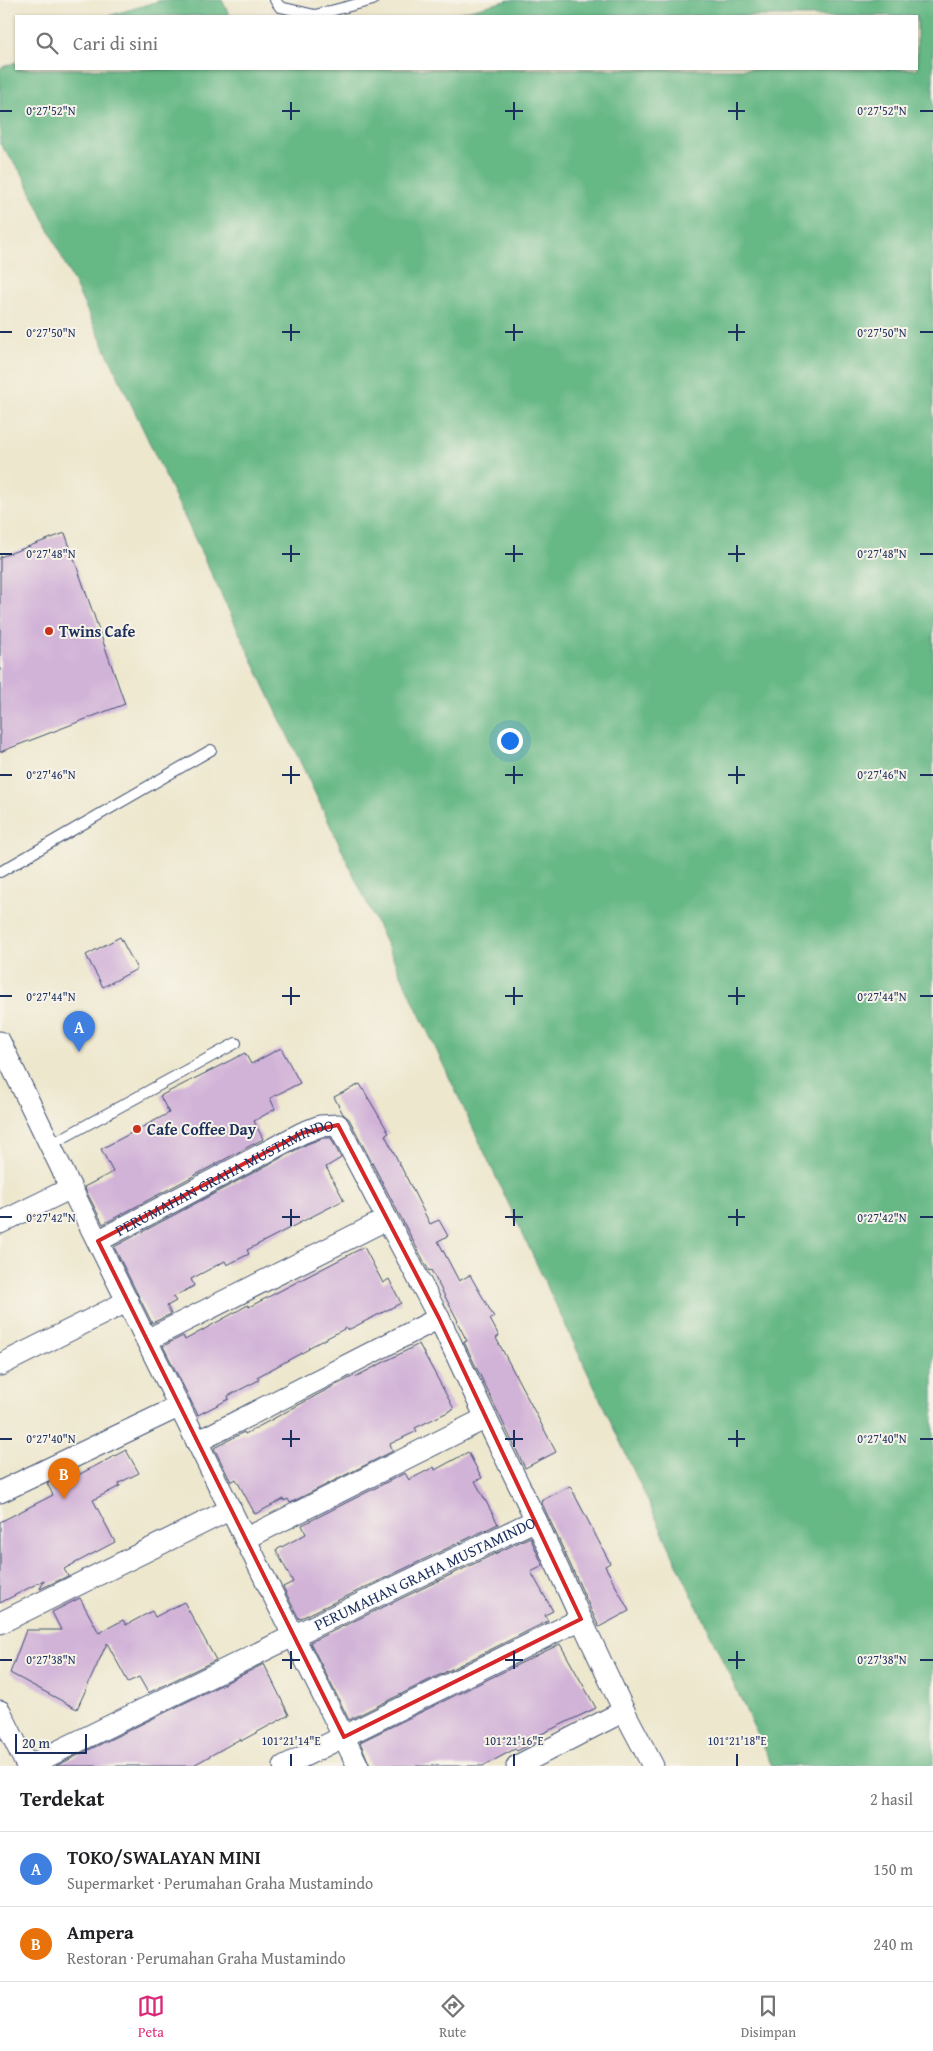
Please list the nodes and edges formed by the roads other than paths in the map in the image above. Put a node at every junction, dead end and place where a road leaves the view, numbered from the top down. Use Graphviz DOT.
graph roads {
  1 [pos="275,0"];
  2 [pos="373,0"];
  3 [pos="211,750"];
  4 [pos="0,872"];
  5 [pos="0,1042"];
  6 [pos="236,1043"];
  7 [pos="50,1145"];
  8 [pos="71,1188"];
  9 [pos="387,1218"];
  10 [pos="0,1223"];
  11 [pos="98,1241"];
  12 [pos="128,1301"];
  13 [pos="439,1318"];
  14 [pos="147,1340"];
  15 [pos="0,1364"];
  16 [pos="180,1406"];
  17 [pos="486,1418"];
  18 [pos="197,1442"];
  19 [pos="0,1492"];
  20 [pos="230,1509"];
  21 [pos="536,1520"];
  22 [pos="245,1539"];
  23 [pos="581,1619"];
  24 [pos="0,1623"];
  25 [pos="294,1636"];
  26 [pos="0,1711"];
  27 [pos="624,1711"];
  28 [pos="344,1737"];
  29 [pos="27,1766"];
  30 [pos="284,1766"];
  31 [pos="358,1766"];
  32 [pos="517,1766"];
  33 [pos="653,1766"];
  1 -- 2 [label="lane"];
  3 -- 4 [label="lane"];
  5 -- 7 [label="street, PERUMAHAN GRAHA MUSTAMINDO"];
  6 -- 7 [label="lane"];
  7 -- 8 [label="street, PERUMAHAN GRAHA MUSTAMINDO"];
  8 -- 10 [label="street"];
  8 -- 11 [label="street, PERUMAHAN GRAHA MUSTAMINDO"];
  9 -- 11 [label="street, PERUMAHAN GRAHA MUSTAMINDO"];
  9 -- 13 [label="street, PERUMAHAN GRAHA MUSTAMINDO"];
  9 -- 14 [label="street"];
  11 -- 12 [label="street, PERUMAHAN GRAHA MUSTAMINDO"];
  12 -- 14 [label="street, PERUMAHAN GRAHA MUSTAMINDO"];
  12 -- 15 [label="street"];
  13 -- 17 [label="street, PERUMAHAN GRAHA MUSTAMINDO"];
  13 -- 18 [label="street"];
  14 -- 16 [label="street, PERUMAHAN GRAHA MUSTAMINDO"];
  16 -- 18 [label="street, PERUMAHAN GRAHA MUSTAMINDO"];
  16 -- 19 [label="street"];
  17 -- 21 [label="street, PERUMAHAN GRAHA MUSTAMINDO"];
  17 -- 22 [label="street"];
  18 -- 20 [label="street, PERUMAHAN GRAHA MUSTAMINDO"];
  20 -- 22 [label="street, PERUMAHAN GRAHA MUSTAMINDO"];
  20 -- 24 [label="street"];
  21 -- 23 [label="street"];
  21 -- 25 [label="street, PERUMAHAN GRAHA MUSTAMINDO"];
  22 -- 25 [label="street, PERUMAHAN GRAHA MUSTAMINDO"];
  23 -- 27 [label="street"];
  23 -- 28 [label="street"];
  25 -- 28 [label="street, PERUMAHAN GRAHA MUSTAMINDO"];
  25 -- 29 [label="street"];
  26 -- 29 [label="street"];
  27 -- 32 [label="street"];
  27 -- 33 [label="street"];
  28 -- 30 [label="street"];
  28 -- 31 [label="street, PERUMAHAN GRAHA MUSTAMINDO"];
}
